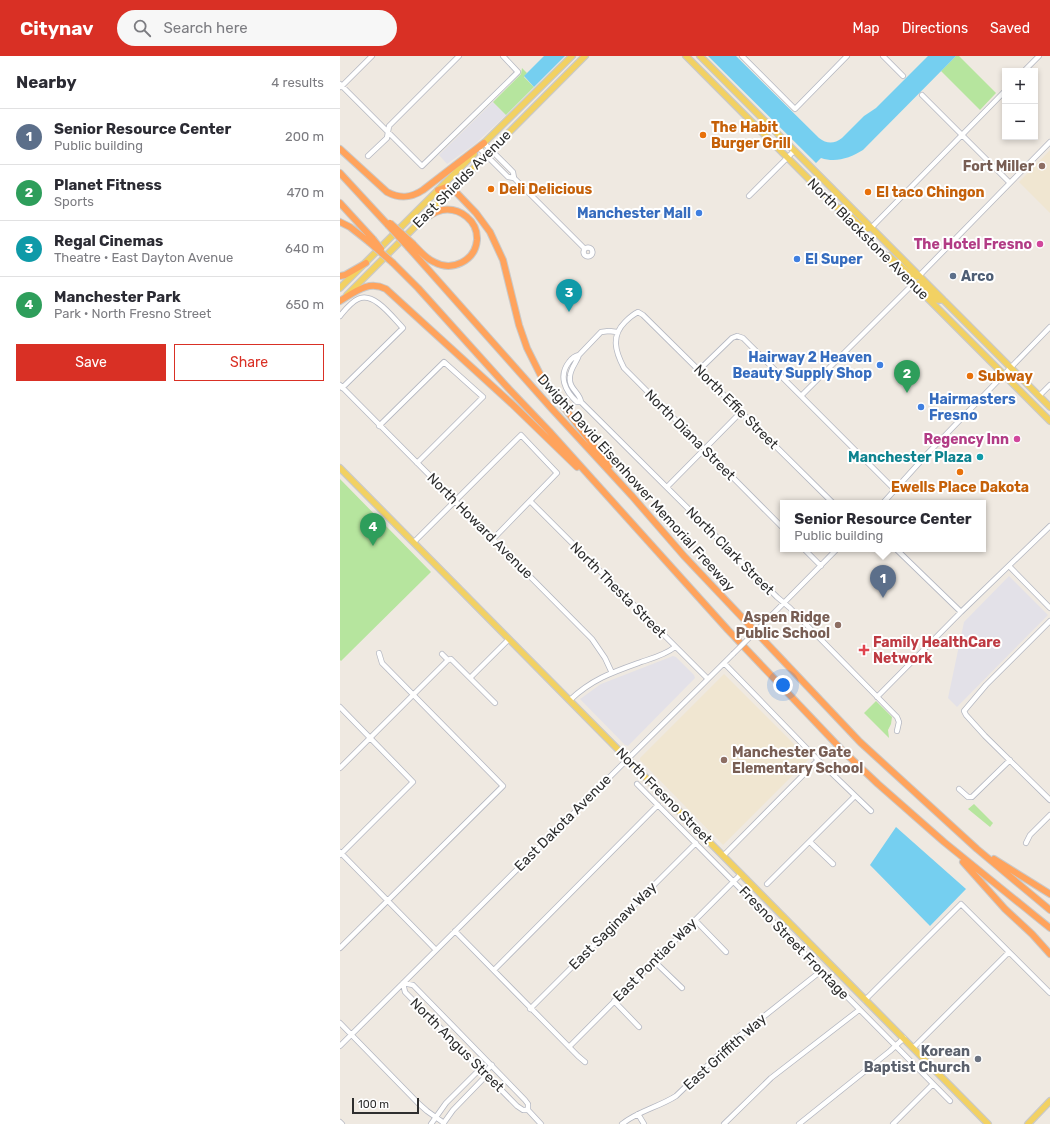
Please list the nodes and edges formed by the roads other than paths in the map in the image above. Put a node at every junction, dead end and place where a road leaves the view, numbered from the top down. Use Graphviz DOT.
graph roads {
  1 [pos="372,56"];
  2 [pos="459,56"];
  3 [pos="502,56"];
  4 [pos="572,56"];
  5 [pos="585,56"];
  6 [pos="686,56"];
  7 [pos="700,56"];
  8 [pos="742,56"];
  9 [pos="752,56"];
  10 [pos="847,56"];
  11 [pos="883,56"];
  12 [pos="1039,56"];
  13 [pos="747,61"];
  14 [pos="1027,68"];
  15 [pos="903,76"];
  16 [pos="341,86"];
  17 [pos="1002,94"];
  18 [pos="922,95"];
  19 [pos="388,132"];
  20 [pos="962,135"];
  21 [pos="1050,142"];
  22 [pos="484,143"];
  23 [pos="479,148"];
  24 [pos="340,149"];
  25 [pos="491,150"];
  26 [pos="794,151"];
  27 [pos="486,155"];
  28 [pos="368,156"];
  29 [pos="788,158"];
  30 [pos="340,172"];
  31 [pos="514,178"];
  32 [pos="1010,183"];
  33 [pos="453,189"];
  34 [pos="438,190"];
  35 [pos="749,196"];
  36 [pos="829,200"];
  37 [pos="340,203"];
  38 [pos="340,222"];
  39 [pos="418,224"];
  40 [pos="871,228"];
  41 [pos="371,241"];
  42 [pos="411,246"];
  43 [pos="877,248"];
  44 [pos="585,249"];
  45 [pos="366,263"];
  46 [pos="340,276"];
  47 [pos="918,276"];
  48 [pos="913,284"];
  49 [pos="340,288"];
  50 [pos="943,300"];
  51 [pos="340,301"];
  52 [pos="340,316"];
  53 [pos="1050,327"];
  54 [pos="617,332"];
  55 [pos="579,355"];
  56 [pos="1011,368"];
  57 [pos="699,370"];
  58 [pos="1004,375"];
  59 [pos="1050,385"];
  60 [pos="341,387"];
  61 [pos="801,396"];
  62 [pos="1039,396"];
  63 [pos="581,402"];
  64 [pos="1050,407"];
  65 [pos="741,412"];
  66 [pos="1050,422"];
  67 [pos="379,426"];
  68 [pos="704,449"];
  69 [pos="417,463"];
  70 [pos="340,468"];
  71 [pos="667,487"];
  72 [pos="895,490"];
  73 [pos="632,496"];
  74 [pos="830,500"];
  75 [pos="886,500"];
  76 [pos="454,501"];
  77 [pos="530,501"];
  78 [pos="617,506"];
  79 [pos="780,525"];
  80 [pos="1050,526"];
  81 [pos="492,539"];
  82 [pos="414,542"];
  83 [pos="807,552"];
  84 [pos="835,552"];
  85 [pos="899,552"];
  86 [pos="821,566"];
  87 [pos="1009,566"];
  88 [pos="784,603"];
  89 [pos="1050,608"];
  90 [pos="961,612"];
  91 [pos="1050,621"];
  92 [pos="509,639"];
  93 [pos="675,647"];
  94 [pos="379,653"];
  95 [pos="442,654"];
  96 [pos="448,660"];
  97 [pos="724,663"];
  98 [pos="612,673"];
  99 [pos="470,678"];
  100 [pos="708,679"];
  101 [pos="413,695"];
  102 [pos="878,697"];
  103 [pos="570,700"];
  104 [pos="495,703"];
  105 [pos="340,707"];
  106 [pos="897,731"];
  107 [pos="370,738"];
  108 [pos="628,759"];
  109 [pos="818,760"];
  110 [pos="1010,760"];
  111 [pos="340,768"];
  112 [pos="638,784"];
  113 [pos="960,789"];
  114 [pos="855,796"];
  115 [pos="1050,800"];
  116 [pos="658,805"];
  117 [pos="871,811"];
  118 [pos="1050,815"];
  119 [pos="810,842"];
  120 [pos="944,842"];
  121 [pos="1026,843"];
  122 [pos="696,844"];
  123 [pos="977,849"];
  124 [pos="340,854"];
  125 [pos="724,856"];
  126 [pos="833,864"];
  127 [pos="741,874"];
  128 [pos="733,881"];
  129 [pos="767,884"];
  130 [pos="1050,894"];
  131 [pos="388,901"];
  132 [pos="1050,910"];
  133 [pos="695,920"];
  134 [pos="1050,928"];
  135 [pos="455,931"];
  136 [pos="340,948"];
  137 [pos="436,950"];
  138 [pos="726,952"];
  139 [pos="1009,952"];
  140 [pos="1050,954"];
  141 [pos="654,961"];
  142 [pos="494,970"];
  143 [pos="821,971"];
  144 [pos="403,983"];
  145 [pos="682,988"];
  146 [pos="1050,992"];
  147 [pos="865,1000"];
  148 [pos="614,1001"];
  149 [pos="530,1009"];
  150 [pos="859,1010"];
  151 [pos="340,1023"];
  152 [pos="639,1027"];
  153 [pos="351,1034"];
  154 [pos="904,1038"];
  155 [pos="340,1046"];
  156 [pos="895,1046"];
  157 [pos="569,1047"];
  158 [pos="913,1048"];
  159 [pos="585,1062"];
  160 [pos="492,1065"];
  161 [pos="485,1072"];
  162 [pos="933,1084"];
  163 [pos="950,1101"];
  164 [pos="1050,1101"];
  165 [pos="528,1110"];
  166 [pos="638,1114"];
  167 [pos="435,1117"];
  168 [pos="340,1122"];
  169 [pos="443,1123"];
  170 [pos="342,1124"];
  171 [pos="431,1124"];
  172 [pos="541,1124"];
  173 [pos="622,1124"];
  174 [pos="644,1124"];
  175 [pos="724,1124"];
  176 [pos="799,1124"];
  177 [pos="893,1124"];
  178 [pos="988,1124"];
  179 [pos="1028,1124"];
  1 -- 16 [label="street"];
  2 -- 19 [label="street"];
  3 -- 19 [label="street"];
  4 -- 22 [label="main road, East Shields Avenue"];
  5 -- 25 [label="main road, East Shields Avenue"];
  6 -- 29 [label="main road, North Blackstone Avenue"];
  7 -- 26 [label="main road, North Blackstone Avenue"];
  8 -- 13 [label="street"];
  9 -- 13 [label="street"];
  10 -- 13 [label="street"];
  11 -- 15 [label="street"];
  12 -- 14 [label="street"];
  16 -- 19 [label="street"];
  17 -- 20 [label="street"];
  18 -- 20 [label="street"];
  19 -- 28 [label="street"];
  20 -- 32 [label="street"];
  20 -- 40 [label="street"];
  21 -- 32 [label="street"];
  22 -- 23 [label="main road, East Shields Avenue"];
  22 -- 24 [label="highway"];
  22 -- 25 [label="street"];
  23 -- 27 [label="street"];
  23 -- 34 [label="main road, East Shields Avenue"];
  25 -- 27 [label="main road, East Shields Avenue"];
  25 -- 31 [label="street"];
  26 -- 29 [label="street"];
  26 -- 40 [label="main road, North Blackstone Avenue"];
  27 -- 31 [label="street"];
  27 -- 33 [label="main road, East Shields Avenue"];
  29 -- 35 [label="street"];
  29 -- 36 [label="main road, North Blackstone Avenue"];
  30 -- 42 [label="highway, bridge"];
  31 -- 44 [label="street"];
  32 -- 47 [label="street"];
  33 -- 34 [label="highway"];
  33 -- 39 [label="main road, East Shields Avenue"];
  33 -- 73 [label="highway"];
  34 -- 45 [label="main road, East Shields Avenue"];
  36 -- 40 [label="main road"];
  36 -- 43 [label="main road, North Blackstone Avenue"];
  37 -- 41 [label="highway"];
  38 -- 41 [label="highway"];
  39 -- 42 [label="highway"];
  39 -- 51 [label="main road, East Shields Avenue"];
  40 -- 47 [label="main road, North Blackstone Avenue"];
  41 -- 78 [label="highway, bridge"];
  42 -- 73 [label="highway, Dwight David Eisenhower Memorial Freeway"];
  43 -- 47 [label="main road"];
  43 -- 48 [label="main road, North Blackstone Avenue"];
  45 -- 46 [label="highway"];
  45 -- 49 [label="main road, East Shields Avenue"];
  47 -- 50 [label="main road, North Blackstone Avenue"];
  48 -- 50 [label="main road"];
  48 -- 58 [label="main road, North Blackstone Avenue"];
  48 -- 61 [label="street"];
  50 -- 56 [label="main road, North Blackstone Avenue"];
  51 -- 78 [label="highway"];
  52 -- 60 [label="street"];
  53 -- 56 [label="street"];
  54 -- 55 [label="street"];
  54 -- 57 [label="street, North Effie Street"];
  54 -- 68 [label="street, North Diana Street"];
  55 -- 63 [label="street, North Clark Street"];
  55 -- 63 [label="street, North Clark Street"];
  56 -- 58 [label="street"];
  56 -- 62 [label="main road, North Blackstone Avenue"];
  57 -- 61 [label="street"];
  57 -- 65 [label="street, North Effie Street"];
  58 -- 66 [label="main road, North Blackstone Avenue"];
  58 -- 72 [label="street"];
  59 -- 62 [label="street"];
  60 -- 67 [label="street, North Howard Avenue"];
  61 -- 72 [label="street"];
  62 -- 64 [label="main road, North Blackstone Avenue"];
  63 -- 71 [label="street, North Clark Street"];
  65 -- 68 [label="street"];
  65 -- 74 [label="street, North Effie Street"];
  67 -- 69 [label="street, North Howard Avenue"];
  67 -- 69 [label="street"];
  68 -- 71 [label="street"];
  68 -- 79 [label="street, North Diana Street"];
  69 -- 76 [label="street, North Howard Avenue"];
  70 -- 82 [label="main road, North Fresno Street"];
  71 -- 88 [label="street, North Clark Street"];
  72 -- 75 [label="street"];
  73 -- 123 [label="highway, Dwight David Eisenhower Memorial Freeway"];
  76 -- 77 [label="street"];
  76 -- 81 [label="street, North Howard Avenue"];
  76 -- 82 [label="street"];
  77 -- 81 [label="street"];
  77 -- 93 [label="street, North Thesta Street"];
  78 -- 120 [label="highway"];
  80 -- 87 [label="street"];
  81 -- 98 [label="street, North Howard Avenue"];
  82 -- 92 [label="main road, North Fresno Street"];
  83 -- 86 [label="street"];
  84 -- 86 [label="street, East Dakota Avenue"];
  85 -- 90 [label="street"];
  86 -- 88 [label="street, East Dakota Avenue"];
  87 -- 89 [label="street"];
  87 -- 90 [label="street"];
  88 -- 97 [label="street, East Dakota Avenue, bridge"];
  88 -- 102 [label="street, North Clark Street"];
  90 -- 102 [label="street"];
  91 -- 110 [label="street"];
  92 -- 99 [label="street"];
  92 -- 103 [label="main road, North Fresno Street"];
  93 -- 98 [label="street"];
  93 -- 100 [label="street, North Thesta Street"];
  94 -- 101 [label="street"];
  95 -- 96 [label="street"];
  96 -- 99 [label="street"];
  96 -- 101 [label="street"];
  97 -- 100 [label="street, East Dakota Avenue"];
  97 -- 109 [label="street"];
  98 -- 103 [label="street"];
  99 -- 104 [label="street"];
  100 -- 108 [label="street, East Dakota Avenue"];
  101 -- 107 [label="street"];
  101 -- 131 [label="street"];
  102 -- 106 [label="street, North Clark Street"];
  103 -- 108 [label="main road, North Fresno Street"];
  105 -- 107 [label="street"];
  107 -- 111 [label="street"];
  107 -- 124 [label="street"];
  108 -- 125 [label="main road, North Fresno Street"];
  108 -- 135 [label="street, East Dakota Avenue"];
  109 -- 114 [label="street"];
  109 -- 125 [label="street"];
  110 -- 113 [label="street"];
  110 -- 115 [label="street"];
  112 -- 116 [label="street, Fresno Street Frontage"];
  114 -- 117 [label="street"];
  114 -- 119 [label="street"];
  116 -- 122 [label="street, Fresno Street Frontage"];
  116 -- 142 [label="street"];
  118 -- 121 [label="street"];
  119 -- 126 [label="street"];
  119 -- 129 [label="street"];
  120 -- 134 [label="highway"];
  120 -- 140 [label="highway"];
  122 -- 128 [label="street, Fresno Street Frontage"];
  122 -- 149 [label="street, East Saginaw Way"];
  123 -- 130 [label="highway"];
  123 -- 132 [label="highway, Dwight David Eisenhower Memorial Freeway"];
  124 -- 131 [label="street"];
  125 -- 127 [label="main road, North Fresno Street"];
  127 -- 128 [label="street, East Pontiac Way"];
  127 -- 147 [label="main road, North Fresno Street"];
  128 -- 133 [label="street, East Pontiac Way"];
  128 -- 143 [label="street, Fresno Street Frontage"];
  131 -- 136 [label="street"];
  131 -- 137 [label="street"];
  133 -- 138 [label="street"];
  133 -- 141 [label="street, East Pontiac Way"];
  135 -- 137 [label="street, East Dakota Avenue"];
  135 -- 142 [label="street"];
  137 -- 144 [label="street, East Dakota Avenue"];
  139 -- 146 [label="street"];
  139 -- 147 [label="street"];
  139 -- 158 [label="street"];
  141 -- 145 [label="street"];
  141 -- 148 [label="street, East Pontiac Way"];
  142 -- 149 [label="street"];
  143 -- 150 [label="street, Fresno Street Frontage"];
  143 -- 166 [label="street, East Griffith Way"];
  144 -- 153 [label="street, East Dakota Avenue"];
  144 -- 160 [label="street, North Angus Street"];
  144 -- 161 [label="street, North Angus Street"];
  147 -- 154 [label="main road, North Fresno Street"];
  148 -- 152 [label="street"];
  148 -- 157 [label="street, East Pontiac Way"];
  149 -- 157 [label="street"];
  150 -- 156 [label="street, Fresno Street Frontage"];
  150 -- 175 [label="street"];
  151 -- 153 [label="street"];
  153 -- 155 [label="street, East Dakota Avenue"];
  153 -- 167 [label="street"];
  154 -- 156 [label="street"];
  154 -- 158 [label="main road, North Fresno Street"];
  156 -- 162 [label="street, Fresno Street Frontage"];
  156 -- 176 [label="street"];
  157 -- 159 [label="street"];
  158 -- 178 [label="main road, North Fresno Street"];
  160 -- 161 [label="street"];
  160 -- 165 [label="street, North Angus Street"];
  161 -- 165 [label="street, North Angus Street"];
  161 -- 167 [label="street"];
  161 -- 169 [label="street"];
  162 -- 163 [label="street, Fresno Street Frontage"];
  162 -- 177 [label="street"];
  164 -- 179 [label="main road"];
  165 -- 172 [label="street, North Angus Street"];
  166 -- 173 [label="street, East Griffith Way"];
  166 -- 174 [label="street"];
  167 -- 169 [label="street"];
  167 -- 171 [label="street"];
  168 -- 170 [label="street"];
}
